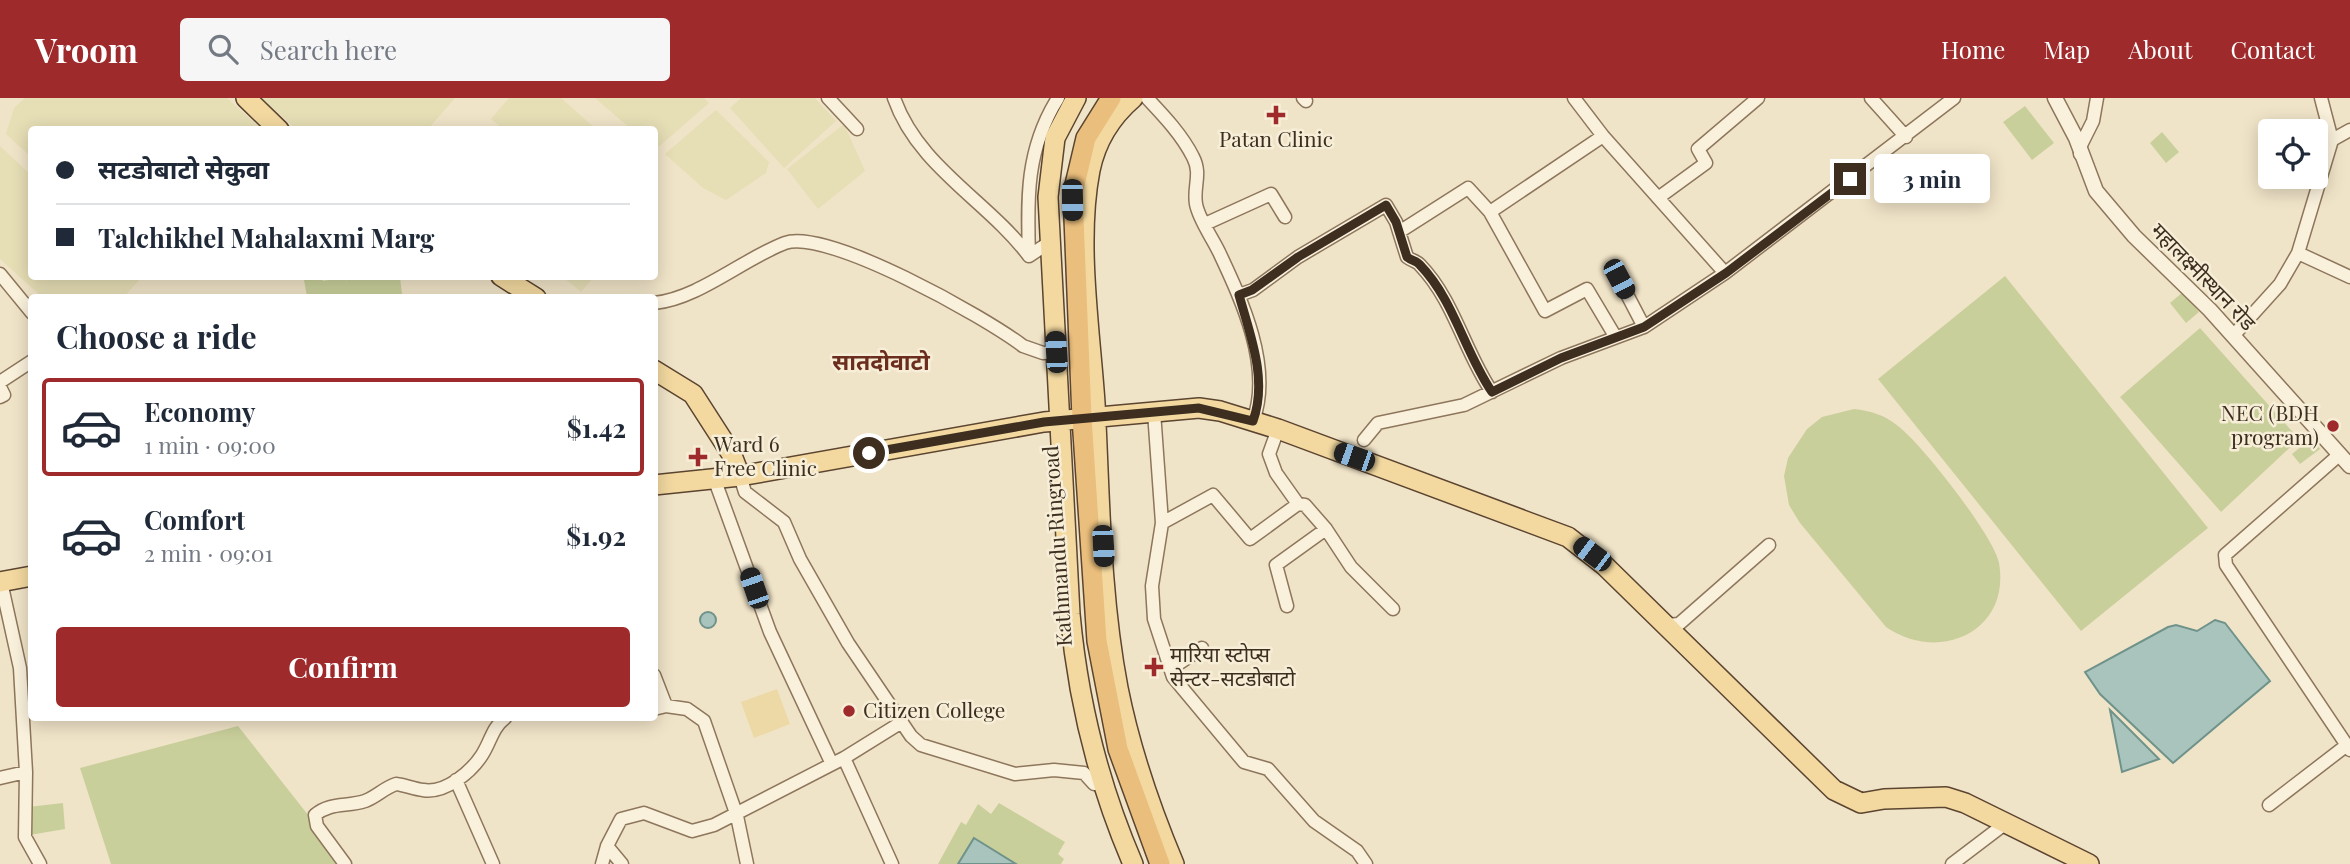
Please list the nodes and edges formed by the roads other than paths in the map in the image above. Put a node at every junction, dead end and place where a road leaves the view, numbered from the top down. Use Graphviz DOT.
graph roads {
  1 [pos="246,98"];
  2 [pos="828,98"];
  3 [pos="894,98"];
  4 [pos="1058,98"];
  5 [pos="1076,98"];
  6 [pos="1093,98"];
  7 [pos="1111,98"];
  8 [pos="1133,98"];
  9 [pos="1147,98"];
  10 [pos="1574,98"];
  11 [pos="1758,98"];
  12 [pos="1871,98"];
  13 [pos="1954,98"];
  14 [pos="2055,98"];
  15 [pos="2097,98"];
  16 [pos="2321,98"];
  17 [pos="275,126"];
  18 [pos="857,128"];
  19 [pos="2350,130"];
  20 [pos="1603,136"];
  21 [pos="1906,136"];
  22 [pos="2332,140"];
  23 [pos="2080,155"];
  24 [pos="1658,198"];
  25 [pos="1490,212"];
  26 [pos="1285,217"];
  27 [pos="1205,224"];
  28 [pos="1399,232"];
  29 [pos="1050,242"];
  30 [pos="2298,253"];
  31 [pos="1030,256"];
  32 [pos="1726,273"];
  33 [pos="0,274"];
  34 [pos="2350,277"];
  35 [pos="1619,279"];
  36 [pos="508,280"];
  37 [pos="530,294"];
  38 [pos="1239,295"];
  39 [pos="658,303"];
  40 [pos="28,308"];
  41 [pos="1644,327"];
  42 [pos="1615,336"];
  43 [pos="2233,336"];
  44 [pos="1056,352"];
  45 [pos="28,364"];
  46 [pos="658,372"];
  47 [pos="0,384"];
  48 [pos="1492,392"];
  49 [pos="0,397"];
  50 [pos="1154,412"];
  51 [pos="1077,419"];
  52 [pos="1253,421"];
  53 [pos="1278,429"];
  54 [pos="1364,440"];
  55 [pos="2339,455"];
  56 [pos="2350,466"];
  57 [pos="740,475"];
  58 [pos="714,478"];
  59 [pos="658,485"];
  60 [pos="1298,504"];
  61 [pos="1162,523"];
  62 [pos="1326,529"];
  63 [pos="1769,545"];
  64 [pos="28,577"];
  65 [pos="0,582"];
  66 [pos="1287,606"];
  67 [pos="1393,609"];
  68 [pos="1666,625"];
  69 [pos="1202,648"];
  70 [pos="1172,668"];
  71 [pos="660,708"];
  72 [pos="502,721"];
  73 [pos="902,722"];
  74 [pos="2348,747"];
  75 [pos="837,760"];
  76 [pos="26,772"];
  77 [pos="0,778"];
  78 [pos="456,780"];
  79 [pos="1102,783"];
  80 [pos="2269,805"];
  81 [pos="737,816"];
  82 [pos="2006,823"];
  83 [pos="607,846"];
  84 [pos="1957,860"];
  85 [pos="40,864"];
  86 [pos="345,864"];
  87 [pos="493,864"];
  88 [pos="602,864"];
  89 [pos="622,864"];
  90 [pos="747,864"];
  91 [pos="892,864"];
  92 [pos="1133,864"];
  93 [pos="1148,864"];
  94 [pos="1160,864"];
  95 [pos="1174,864"];
  96 [pos="1366,864"];
  97 [pos="1975,864"];
  98 [pos="2089,864"];
  1 -- 17 [label="main road"];
  2 -- 18 [label="street"];
  3 -- 31 [label="street"];
  4 -- 31 [label="street"];
  5 -- 29 [label="main road"];
  6 -- 51 [label="highway, Kathmandu Ringroad"];
  7 -- 51 [label="highway, Kathmandu Ringroad"];
  8 -- 51 [label="main road"];
  9 -- 27 [label="street"];
  10 -- 20 [label="street"];
  11 -- 24 [label="street"];
  12 -- 21 [label="street"];
  13 -- 21 [label="street"];
  14 -- 23 [label="street, महालक्ष्मीस्थान रोड"];
  15 -- 23 [label="street"];
  16 -- 22 [label="street"];
  19 -- 22 [label="street"];
  20 -- 24 [label="street"];
  20 -- 25 [label="street"];
  21 -- 32 [label="street"];
  22 -- 30 [label="street"];
  23 -- 43 [label="street, महालक्ष्मीस्थान रोड"];
  24 -- 32 [label="street"];
  25 -- 28 [label="street"];
  25 -- 42 [label="street"];
  26 -- 27 [label="street"];
  27 -- 38 [label="street"];
  28 -- 38 [label="street"];
  28 -- 48 [label="street"];
  29 -- 31 [label="street"];
  29 -- 44 [label="main road"];
  30 -- 34 [label="street"];
  30 -- 43 [label="street"];
  32 -- 41 [label="street"];
  33 -- 40 [label="street"];
  35 -- 41 [label="street"];
  36 -- 37 [label="main road"];
  38 -- 52 [label="street"];
  39 -- 44 [label="street"];
  41 -- 42 [label="street"];
  42 -- 48 [label="street"];
  43 -- 55 [label="street, महालक्ष्मीस्थान रोड"];
  44 -- 51 [label="main road"];
  45 -- 47 [label="street"];
  46 -- 57 [label="main road"];
  47 -- 49 [label="street"];
  48 -- 54 [label="street"];
  50 -- 51 [label="main road"];
  50 -- 52 [label="main road"];
  50 -- 61 [label="street"];
  51 -- 57 [label="main road"];
  51 -- 79 [label="main road"];
  51 -- 93 [label="highway, Kathmandu Ringroad"];
  51 -- 94 [label="highway, Kathmandu Ringroad"];
  51 -- 95 [label="main road"];
  52 -- 53 [label="main road"];
  53 -- 60 [label="street"];
  53 -- 68 [label="main road"];
  55 -- 56 [label="street, महालक्ष्मीस्थान रोड"];
  55 -- 74 [label="street"];
  57 -- 58 [label="main road"];
  57 -- 73 [label="street"];
  58 -- 59 [label="main road"];
  58 -- 75 [label="street"];
  60 -- 61 [label="street"];
  60 -- 62 [label="street"];
  61 -- 70 [label="street"];
  62 -- 66 [label="street"];
  62 -- 67 [label="street"];
  63 -- 68 [label="street"];
  64 -- 65 [label="main road"];
  65 -- 76 [label="street"];
  68 -- 82 [label="main road"];
  69 -- 70 [label="street"];
  70 -- 96 [label="street"];
  71 -- 81 [label="street"];
  72 -- 78 [label="street"];
  73 -- 75 [label="street"];
  73 -- 79 [label="street"];
  74 -- 80 [label="street"];
  75 -- 81 [label="street"];
  75 -- 91 [label="street"];
  76 -- 77 [label="street"];
  76 -- 85 [label="street"];
  78 -- 86 [label="street"];
  78 -- 87 [label="street"];
  79 -- 92 [label="main road"];
  81 -- 83 [label="street"];
  81 -- 90 [label="street"];
  82 -- 84 [label="street"];
  82 -- 98 [label="main road"];
  83 -- 88 [label="street"];
  83 -- 89 [label="street"];
  84 -- 97 [label="street"];
}
